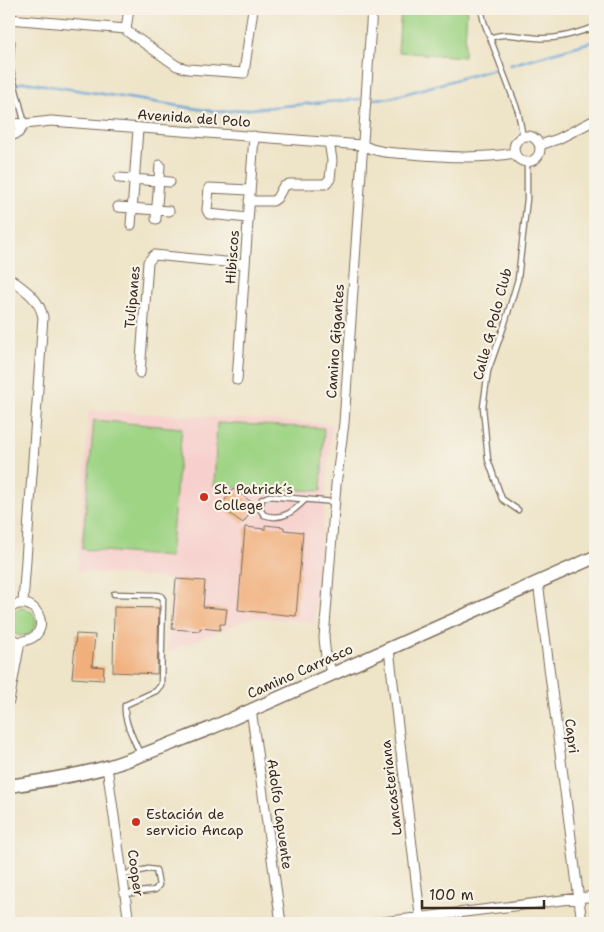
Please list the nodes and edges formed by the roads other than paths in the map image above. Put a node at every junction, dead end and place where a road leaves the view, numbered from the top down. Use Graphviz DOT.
graph roads {
  1 [pos="129,9"];
  2 [pos="253,9"];
  3 [pos="372,9"];
  4 [pos="481,9"];
  5 [pos="9,19"];
  6 [pos="595,27"];
  7 [pos="126,29"];
  8 [pos="490,38"];
  9 [pos="12,42"];
  10 [pos="595,120"];
  11 [pos="9,123"];
  12 [pos="25,124"];
  13 [pos="138,128"];
  14 [pos="254,136"];
  15 [pos="9,137"];
  16 [pos="523,137"];
  17 [pos="329,142"];
  18 [pos="362,145"];
  19 [pos="540,145"];
  20 [pos="515,153"];
  21 [pos="527,162"];
  22 [pos="160,165"];
  23 [pos="119,178"];
  24 [pos="134,179"];
  25 [pos="158,181"];
  26 [pos="170,182"];
  27 [pos="249,190"];
  28 [pos="249,201"];
  29 [pos="118,207"];
  30 [pos="132,208"];
  31 [pos="169,211"];
  32 [pos="156,214"];
  33 [pos="248,218"];
  34 [pos="131,225"];
  35 [pos="245,264"];
  36 [pos="9,278"];
  37 [pos="20,286"];
  38 [pos="9,291"];
  39 [pos="140,373"];
  40 [pos="237,380"];
  41 [pos="305,500"];
  42 [pos="335,502"];
  43 [pos="518,510"];
  44 [pos="595,558"];
  45 [pos="538,582"];
  46 [pos="114,594"];
  47 [pos="23,603"];
  48 [pos="9,609"];
  49 [pos="9,636"];
  50 [pos="20,642"];
  51 [pos="389,649"];
  52 [pos="332,673"];
  53 [pos="9,701"];
  54 [pos="252,709"];
  55 [pos="141,755"];
  56 [pos="107,767"];
  57 [pos="9,786"];
  58 [pos="123,875"];
  59 [pos="126,894"];
  60 [pos="595,896"];
  61 [pos="579,898"];
  62 [pos="421,920"];
  63 [pos="129,923"];
  64 [pos="281,923"];
  65 [pos="375,923"];
  66 [pos="582,923"];
  1 -- 7 [label="street"];
  2 -- 7 [label="street"];
  3 -- 18 [label="street, Camino Gigantes"];
  4 -- 8 [label="lane"];
  5 -- 7 [label="street"];
  6 -- 8 [label="lane"];
  8 -- 16 [label="lane"];
  9 -- 12 [label="lane"];
  10 -- 19 [label="street"];
  11 -- 12 [label="street, Avenida del Polo"];
  12 -- 13 [label="street, Avenida del Polo"];
  12 -- 15 [label="street"];
  13 -- 14 [label="street, Avenida del Polo"];
  13 -- 24 [label="street"];
  14 -- 17 [label="street, Avenida del Polo"];
  14 -- 27 [label="street, Hibiscos"];
  16 -- 19 [label="street"];
  16 -- 20 [label="street"];
  17 -- 18 [label="street, Avenida del Polo"];
  17 -- 28 [label="street"];
  18 -- 20 [label="street, Avenida del Polo"];
  18 -- 42 [label="street, Camino Gigantes"];
  19 -- 21 [label="street"];
  20 -- 21 [label="street"];
  21 -- 43 [label="lane, Calle G Polo Club"];
  22 -- 25 [label="street"];
  23 -- 24 [label="street"];
  24 -- 25 [label="street"];
  24 -- 30 [label="street"];
  25 -- 26 [label="street"];
  25 -- 32 [label="street"];
  27 -- 28 [label="street, Hibiscos"];
  27 -- 33 [label="street"];
  28 -- 33 [label="street, Hibiscos"];
  29 -- 30 [label="street"];
  30 -- 32 [label="street"];
  30 -- 34 [label="street"];
  31 -- 32 [label="street"];
  33 -- 35 [label="street, Hibiscos"];
  35 -- 39 [label="street, Tulipanes"];
  35 -- 40 [label="street, Hibiscos"];
  36 -- 37 [label="street"];
  37 -- 38 [label="street"];
  37 -- 47 [label="street"];
  41 -- 41 [label="lane"];
  41 -- 42 [label="lane"];
  42 -- 52 [label="street, Camino Gigantes"];
  44 -- 45 [label="main road, Camino Carrasco"];
  45 -- 51 [label="main road, Camino Carrasco"];
  45 -- 61 [label="street, Capri"];
  46 -- 55 [label="lane"];
  47 -- 48 [label="street"];
  47 -- 50 [label="street"];
  49 -- 50 [label="street"];
  50 -- 53 [label="street"];
  51 -- 52 [label="main road, Camino Carrasco"];
  51 -- 62 [label="street, Lancasteriana"];
  52 -- 54 [label="main road, Camino Carrasco"];
  54 -- 55 [label="main road, Camino Carrasco"];
  54 -- 64 [label="street, Adolfo Lapuente"];
  55 -- 56 [label="main road, Camino Carrasco"];
  56 -- 57 [label="main road, Camino Carrasco"];
  56 -- 58 [label="street, Cooper"];
  58 -- 59 [label="street, Cooper"];
  58 -- 59 [label="lane"];
  59 -- 63 [label="street, Cooper"];
  60 -- 61 [label="street"];
  61 -- 62 [label="street"];
  61 -- 66 [label="street, Capri"];
  62 -- 65 [label="street"];
}
